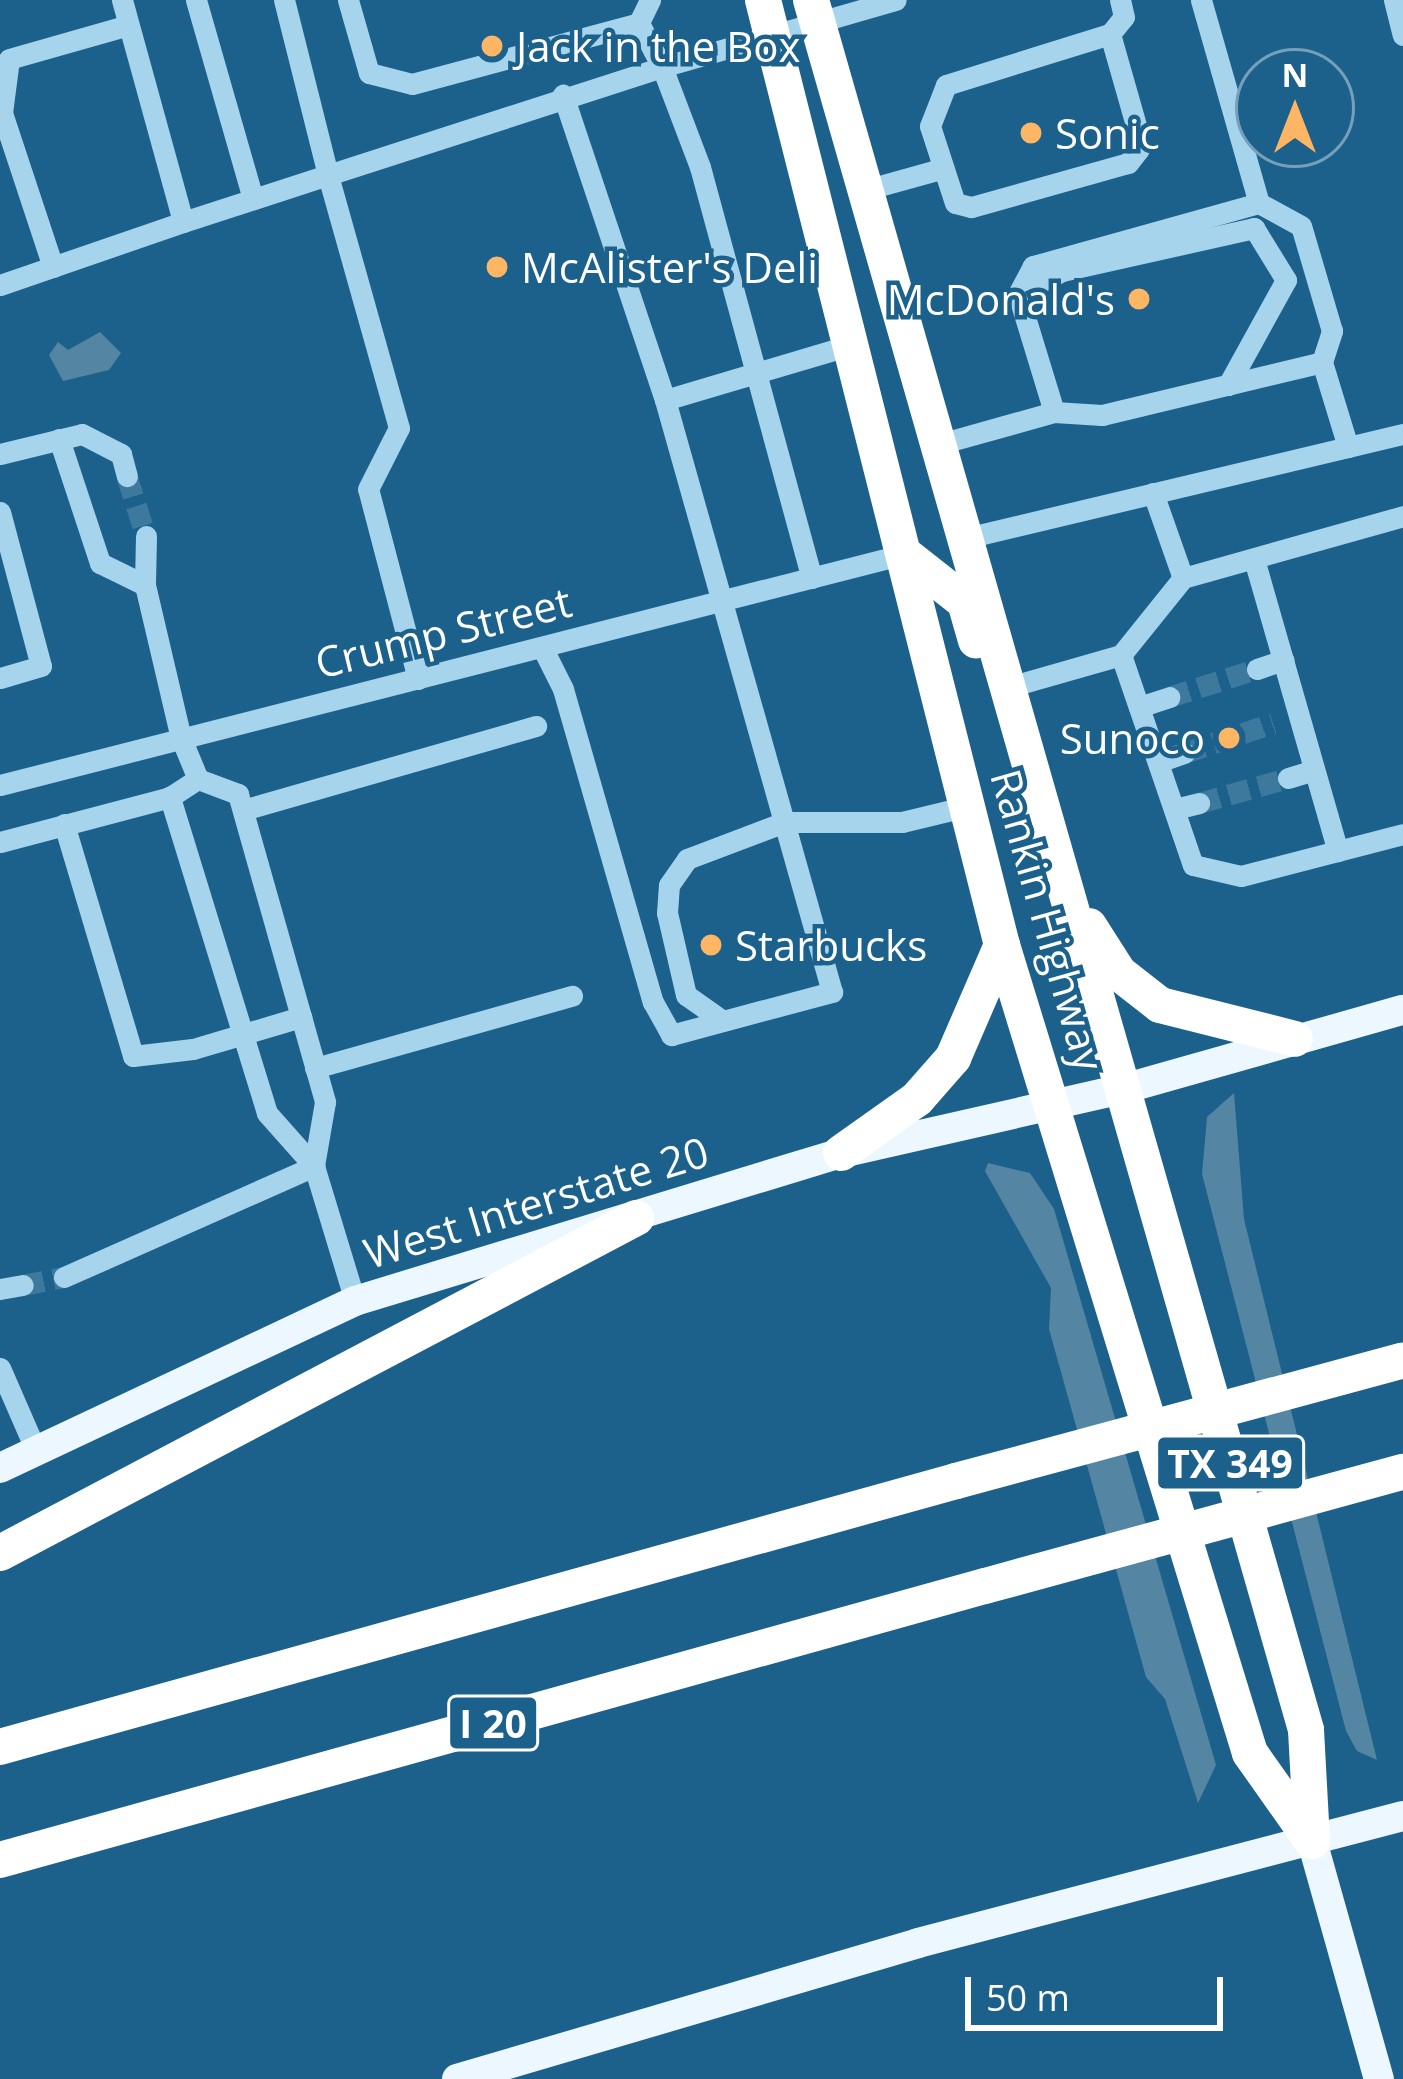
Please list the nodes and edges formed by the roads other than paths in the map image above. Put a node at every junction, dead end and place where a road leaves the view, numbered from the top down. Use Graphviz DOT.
graph roads {
  1 [pos="122,0"];
  2 [pos="196,0"];
  3 [pos="284,0"];
  4 [pos="348,0"];
  5 [pos="650,0"];
  6 [pos="896,0"];
  7 [pos="1120,0"];
  8 [pos="1201,0"];
  9 [pos="1397,3"];
  10 [pos="814,11"];
  11 [pos="768,17"];
  12 [pos="639,23"];
  13 [pos="128,25"];
  14 [pos="1110,34"];
  15 [pos="1403,35"];
  16 [pos="662,67"];
  17 [pos="563,95"];
  18 [pos="940,169"];
  19 [pos="328,176"];
  20 [pos="866,190"];
  21 [pos="253,200"];
  22 [pos="1259,203"];
  23 [pos="183,222"];
  24 [pos="830,262"];
  25 [pos="53,267"];
  26 [pos="0,285"];
  27 [pos="1018,294"];
  28 [pos="851,345"];
  29 [pos="1322,362"];
  30 [pos="750,373"];
  31 [pos="1228,385"];
  32 [pos="665,400"];
  33 [pos="1054,412"];
  34 [pos="1403,434"];
  35 [pos="59,440"];
  36 [pos="937,445"];
  37 [pos="1348,447"];
  38 [pos="0,454"];
  39 [pos="128,476"];
  40 [pos="1153,493"];
  41 [pos="0,512"];
  42 [pos="1403,516"];
  43 [pos="146,536"];
  44 [pos="966,538"];
  45 [pos="904,554"];
  46 [pos="1254,560"];
  47 [pos="812,578"];
  48 [pos="1183,578"];
  49 [pos="146,585"];
  50 [pos="724,601"];
  51 [pos="542,647"];
  52 [pos="1120,656"];
  53 [pos="1283,660"];
  54 [pos="1258,669"];
  55 [pos="0,678"];
  56 [pos="418,679"];
  57 [pos="1009,687"];
  58 [pos="1169,697"];
  59 [pos="1138,707"];
  60 [pos="1298,715"];
  61 [pos="1273,723"];
  62 [pos="536,726"];
  63 [pos="181,738"];
  64 [pos="1184,753"];
  65 [pos="1158,762"];
  66 [pos="1315,770"];
  67 [pos="1288,778"];
  68 [pos="198,779"];
  69 [pos="0,785"];
  70 [pos="170,797"];
  71 [pos="1198,803"];
  72 [pos="968,806"];
  73 [pos="1175,808"];
  74 [pos="243,810"];
  75 [pos="1048,819"];
  76 [pos="784,822"];
  77 [pos="64,824"];
  78 [pos="1403,834"];
  79 [pos="0,842"];
  80 [pos="1338,851"];
  81 [pos="1070,897"];
  82 [pos="1002,945"];
  83 [pos="572,996"];
  84 [pos="1403,1010"];
  85 [pos="301,1017"];
  86 [pos="723,1021"];
  87 [pos="243,1035"];
  88 [pos="1295,1040"];
  89 [pos="316,1068"];
  90 [pos="1123,1089"];
  91 [pos="1053,1105"];
  92 [pos="841,1153"];
  93 [pos="314,1166"];
  94 [pos="637,1218"];
  95 [pos="64,1276"];
  96 [pos="356,1300"];
  97 [pos="1403,1360"];
  98 [pos="0,1369"];
  99 [pos="37,1453"];
  100 [pos="0,1468"];
  101 [pos="1403,1472"];
  102 [pos="0,1553"];
  103 [pos="0,1747"];
  104 [pos="1403,1816"];
  105 [pos="1312,1840"];
  106 [pos="0,1860"];
  107 [pos="457,2079"];
  108 [pos="1379,2079"];
  1 -- 13 [label="street"];
  2 -- 21 [label="street"];
  3 -- 19 [label="street"];
  4 -- 12 [label="street"];
  5 -- 12 [label="street"];
  6 -- 10 [label="street"];
  7 -- 14 [label="street"];
  8 -- 22 [label="street"];
  9 -- 15 [label="street"];
  10 -- 11 [label="street"];
  10 -- 20 [label="highway, Rankin Highway"];
  11 -- 16 [label="street"];
  11 -- 24 [label="highway, Rankin Highway"];
  12 -- 16 [label="street"];
  13 -- 23 [label="street"];
  13 -- 25 [label="street"];
  14 -- 18 [label="street"];
  14 -- 18 [label="street"];
  16 -- 17 [label="street"];
  16 -- 30 [label="street"];
  17 -- 19 [label="street"];
  17 -- 32 [label="street"];
  18 -- 20 [label="street"];
  19 -- 21 [label="street"];
  19 -- 56 [label="street"];
  20 -- 36 [label="highway, Rankin Highway"];
  21 -- 23 [label="street"];
  22 -- 27 [label="street"];
  22 -- 29 [label="street"];
  23 -- 25 [label="street"];
  24 -- 28 [label="highway, Rankin Highway"];
  24 -- 44 [label="highway"];
  25 -- 26 [label="street"];
  27 -- 31 [label="street"];
  27 -- 33 [label="street"];
  28 -- 30 [label="street"];
  28 -- 45 [label="highway, Rankin Highway"];
  29 -- 31 [label="street"];
  29 -- 37 [label="street"];
  30 -- 32 [label="street"];
  30 -- 47 [label="street"];
  31 -- 33 [label="street"];
  32 -- 50 [label="street"];
  33 -- 36 [label="street"];
  34 -- 37 [label="street"];
  35 -- 38 [label="street"];
  35 -- 39 [label="street"];
  35 -- 49 [label="street"];
  36 -- 44 [label="highway, Rankin Highway"];
  37 -- 40 [label="street"];
  40 -- 44 [label="street"];
  40 -- 48 [label="street"];
  41 -- 55 [label="street"];
  42 -- 46 [label="street"];
  43 -- 49 [label="street"];
  44 -- 57 [label="highway, Rankin Highway"];
  45 -- 47 [label="street, Crump Street"];
  45 -- 72 [label="highway, Rankin Highway"];
  45 -- 75 [label="highway"];
  46 -- 48 [label="street"];
  46 -- 53 [label="street"];
  47 -- 50 [label="street, Crump Street"];
  48 -- 52 [label="street"];
  49 -- 63 [label="street"];
  50 -- 51 [label="street, Crump Street"];
  50 -- 76 [label="street"];
  51 -- 56 [label="street, Crump Street"];
  51 -- 86 [label="street"];
  52 -- 57 [label="street"];
  52 -- 59 [label="street"];
  53 -- 54 [label="street"];
  53 -- 60 [label="street"];
  56 -- 63 [label="street, Crump Street"];
  57 -- 75 [label="highway, Rankin Highway"];
  58 -- 59 [label="street"];
  59 -- 65 [label="street"];
  60 -- 61 [label="street"];
  60 -- 66 [label="street"];
  62 -- 74 [label="street"];
  63 -- 68 [label="street"];
  63 -- 69 [label="street, Crump Street"];
  64 -- 65 [label="street"];
  65 -- 73 [label="street"];
  66 -- 67 [label="street"];
  66 -- 80 [label="street"];
  68 -- 70 [label="street"];
  68 -- 74 [label="street"];
  70 -- 77 [label="street"];
  70 -- 87 [label="street"];
  71 -- 73 [label="street"];
  72 -- 76 [label="street"];
  72 -- 82 [label="highway, Rankin Highway"];
  73 -- 80 [label="street"];
  74 -- 85 [label="street"];
  75 -- 81 [label="highway, Rankin Highway"];
  76 -- 86 [label="street"];
  76 -- 86 [label="street"];
  77 -- 79 [label="street"];
  77 -- 87 [label="street"];
  78 -- 80 [label="street"];
  81 -- 88 [label="highway"];
  81 -- 90 [label="highway, Rankin Highway"];
  82 -- 91 [label="highway, Rankin Highway"];
  82 -- 92 [label="highway"];
  83 -- 89 [label="street"];
  84 -- 88 [label="main road, West Interstate 20"];
  85 -- 87 [label="street"];
  85 -- 89 [label="street"];
  87 -- 93 [label="street"];
  88 -- 90 [label="main road, West Interstate 20"];
  89 -- 93 [label="street"];
  90 -- 91 [label="main road, West Interstate 20"];
  90 -- 105 [label="highway, Rankin Highway / TX 349"];
  91 -- 92 [label="main road, West Interstate 20"];
  91 -- 105 [label="highway, Rankin Highway"];
  92 -- 94 [label="main road, West Interstate 20"];
  93 -- 95 [label="street"];
  93 -- 96 [label="street"];
  94 -- 96 [label="main road, West Interstate 20"];
  94 -- 102 [label="highway"];
  96 -- 99 [label="main road, West Interstate 20"];
  97 -- 103 [label="highway, bridge"];
  98 -- 99 [label="street"];
  99 -- 100 [label="main road, West Interstate 20"];
  101 -- 106 [label="highway, I 20, bridge"];
  104 -- 105 [label="main road"];
  105 -- 107 [label="main road"];
  105 -- 108 [label="main road, Rankin Highway / TX 349"];
}
